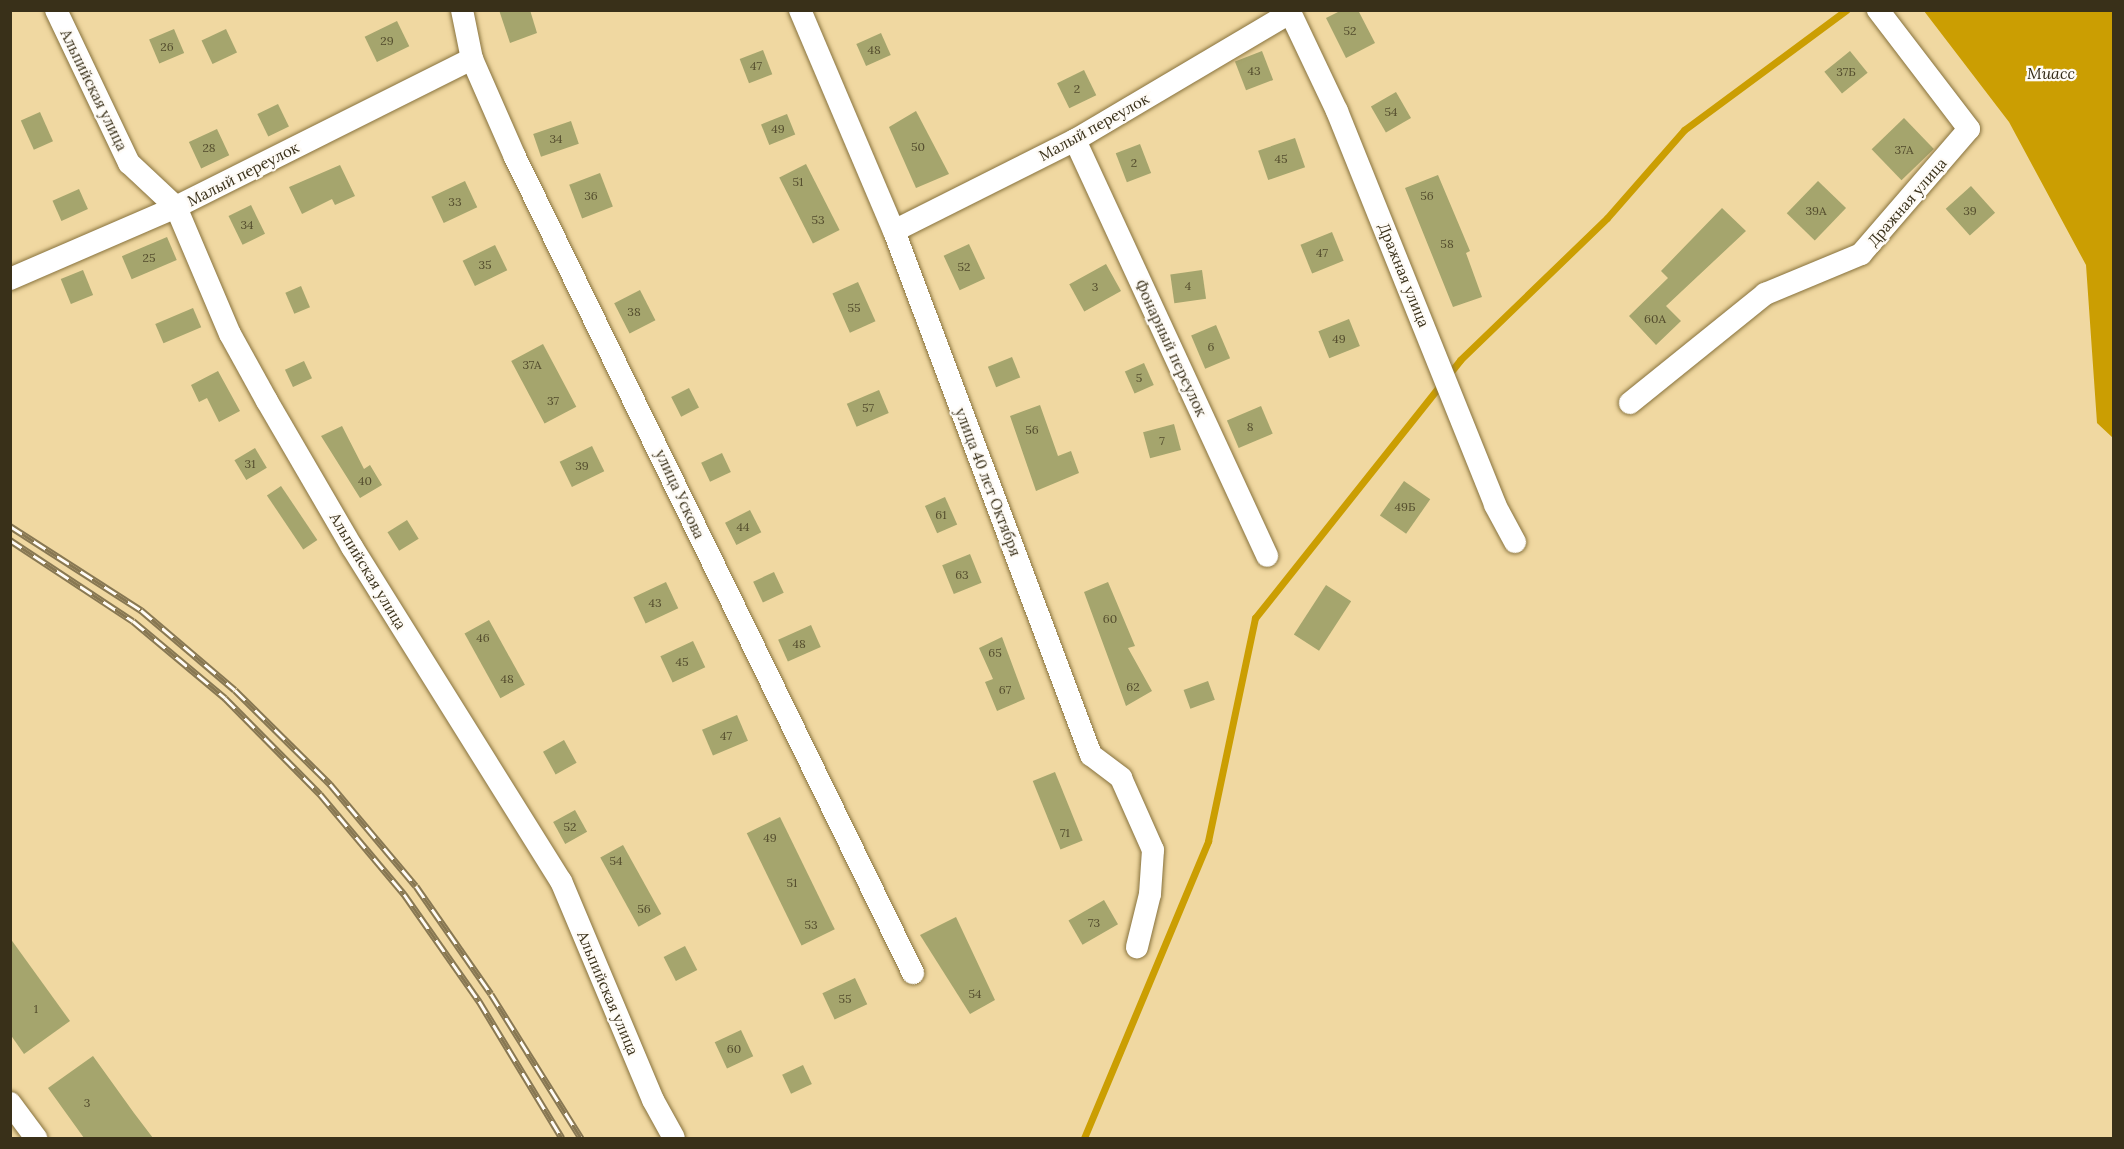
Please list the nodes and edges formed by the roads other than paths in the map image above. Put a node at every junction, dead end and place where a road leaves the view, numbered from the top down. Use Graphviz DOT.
graph roads {
  1 [pos="56,10"];
  2 [pos="462,10"];
  3 [pos="800,10"];
  4 [pos="1878,10"];
  5 [pos="1289,12"];
  6 [pos="472,59"];
  7 [pos="1075,140"];
  8 [pos="176,207"];
  9 [pos="894,231"];
  10 [pos="10,279"];
  11 [pos="1630,403"];
  12 [pos="1515,542"];
  13 [pos="1267,556"];
  14 [pos="1137,947"];
  15 [pos="913,973"];
  16 [pos="10,1103"];
  17 [pos="36,1138"];
  18 [pos="674,1138"];
  1 -- 8 [label="street, Альпийская улица"];
  2 -- 6 [label="street, улица Ускова"];
  3 -- 9 [label="street, улица 40 лет Октября"];
  4 -- 11 [label="street, Дражная улица"];
  5 -- 7 [label="street, Малый переулок"];
  5 -- 12 [label="street, Дражная улица"];
  6 -- 8 [label="street, Малый переулок"];
  6 -- 15 [label="street, улица Ускова"];
  7 -- 9 [label="street, Малый переулок"];
  7 -- 13 [label="street, Фонарный переулок"];
  8 -- 10 [label="street, Малый переулок"];
  8 -- 18 [label="street, Альпийская улица"];
  9 -- 14 [label="street, улица 40 лет Октября"];
  16 -- 17 [label="street"];
}
